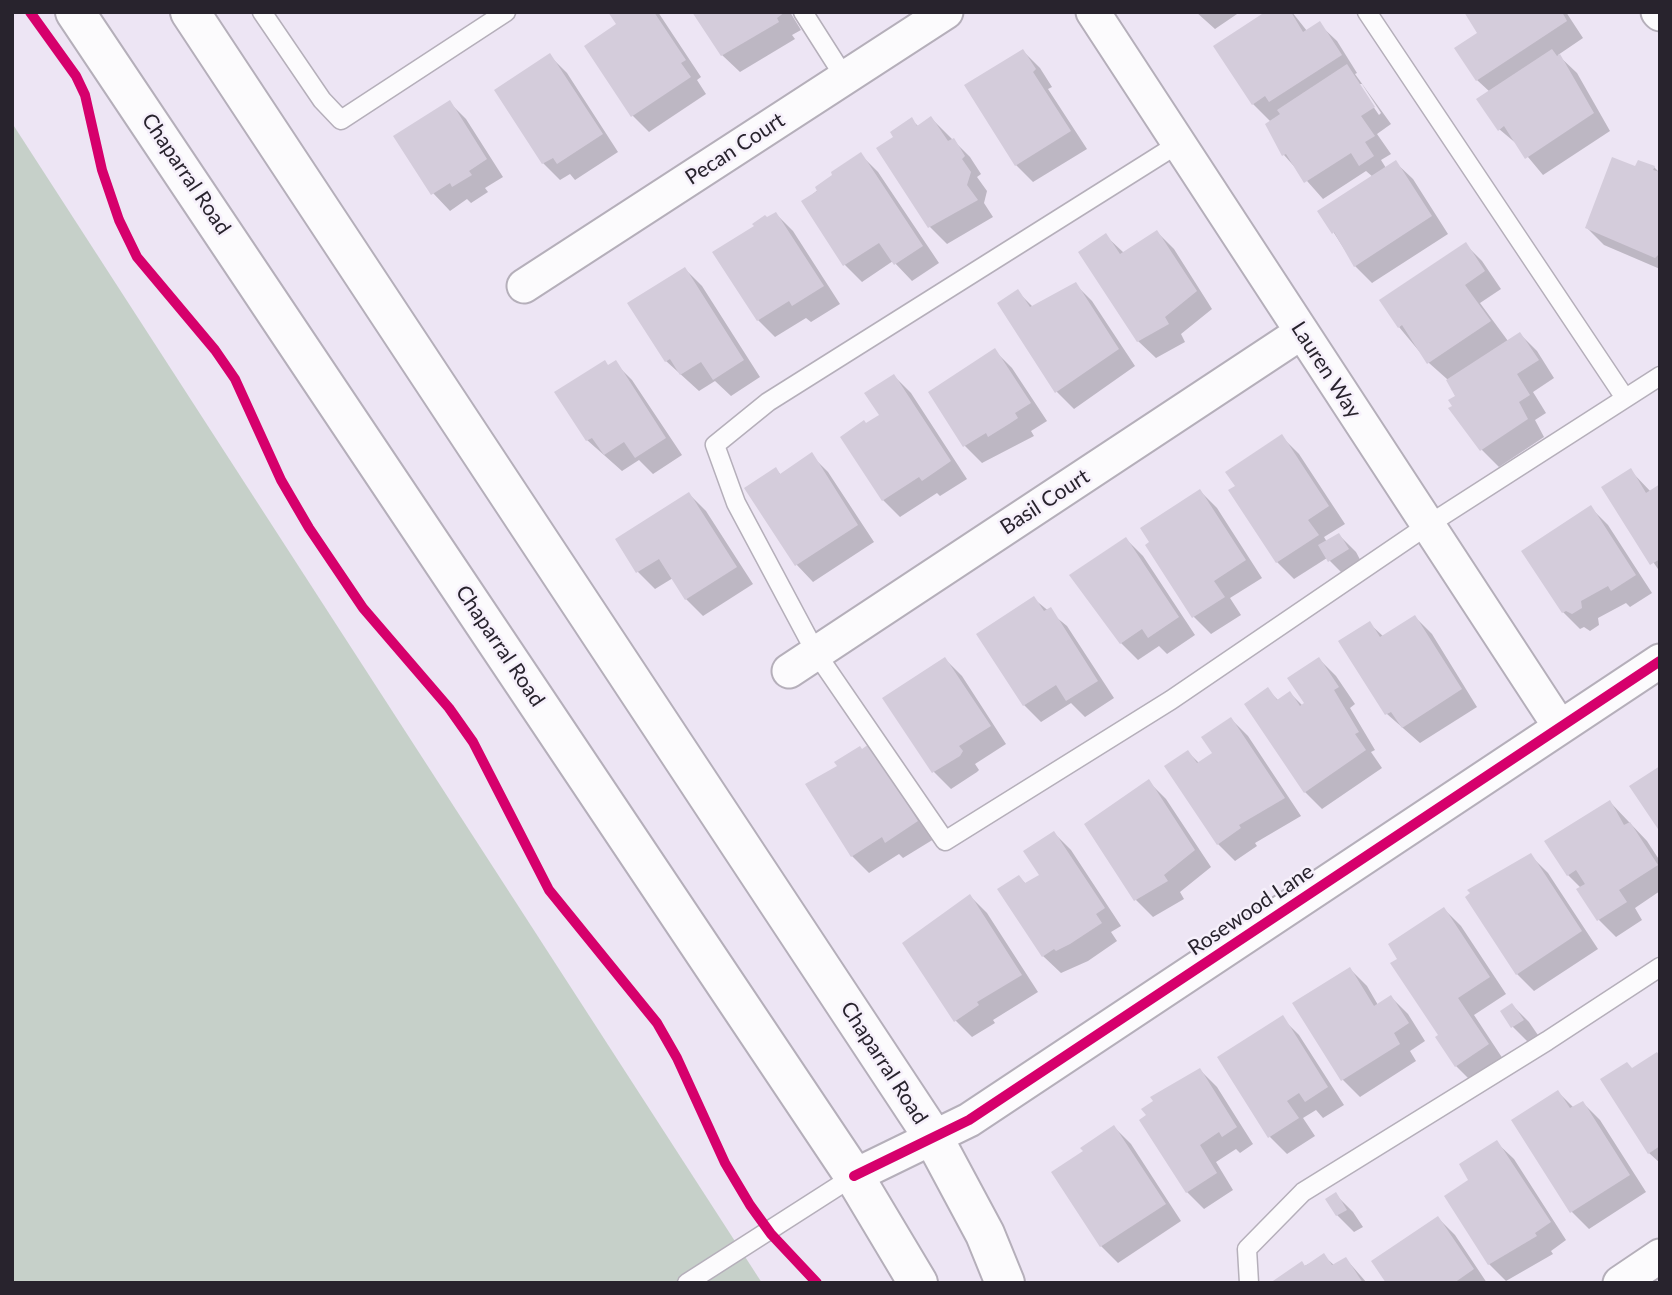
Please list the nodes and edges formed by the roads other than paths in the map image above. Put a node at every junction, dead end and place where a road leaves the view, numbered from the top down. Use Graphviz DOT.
graph roads {
  1 [pos="75,12"];
  2 [pos="190,12"];
  3 [pos="262,12"];
  4 [pos="506,12"];
  5 [pos="803,12"];
  6 [pos="946,12"];
  7 [pos="1093,12"];
  8 [pos="1367,12"];
  9 [pos="845,78"];
  10 [pos="1178,144"];
  11 [pos="524,286"];
  12 [pos="1302,332"];
  13 [pos="1660,376"];
  14 [pos="1625,398"];
  15 [pos="1428,525"];
  16 [pos="816,653"];
  17 [pos="1660,661"];
  18 [pos="789,671"];
  19 [pos="1559,727"];
  20 [pos="1660,967"];
  21 [pos="933,1137"];
  22 [pos="854,1176"];
  23 [pos="1660,1256"];
  24 [pos="687,1283"];
  25 [pos="918,1283"];
  26 [pos="1005,1283"];
  27 [pos="1249,1283"];
  28 [pos="1620,1283"];
  1 -- 22 [label="main road, Chaparral Road"];
  2 -- 21 [label="main road, Chaparral Road"];
  3 -- 4 [label="lane"];
  5 -- 9 [label="lane"];
  6 -- 9 [label="street, Pecan Court"];
  7 -- 10 [label="street, Lauren Way"];
  8 -- 14 [label="lane"];
  9 -- 11 [label="street, Pecan Court"];
  10 -- 12 [label="street, Lauren Way"];
  10 -- 16 [label="lane"];
  12 -- 15 [label="street, Lauren Way"];
  12 -- 16 [label="street, Basil Court"];
  13 -- 14 [label="lane"];
  14 -- 15 [label="lane"];
  15 -- 16 [label="lane"];
  15 -- 19 [label="street, Lauren Way"];
  16 -- 18 [label="street, Basil Court"];
  17 -- 19 [label="street, Rosewood Lane"];
  19 -- 21 [label="street, Rosewood Lane"];
  20 -- 27 [label="lane"];
  21 -- 22 [label="street, Rosewood Lane"];
  21 -- 26 [label="main road, Chaparral Road"];
  22 -- 24 [label="lane"];
  22 -- 25 [label="main road, Chaparral Road"];
  23 -- 28 [label="street"];
}
